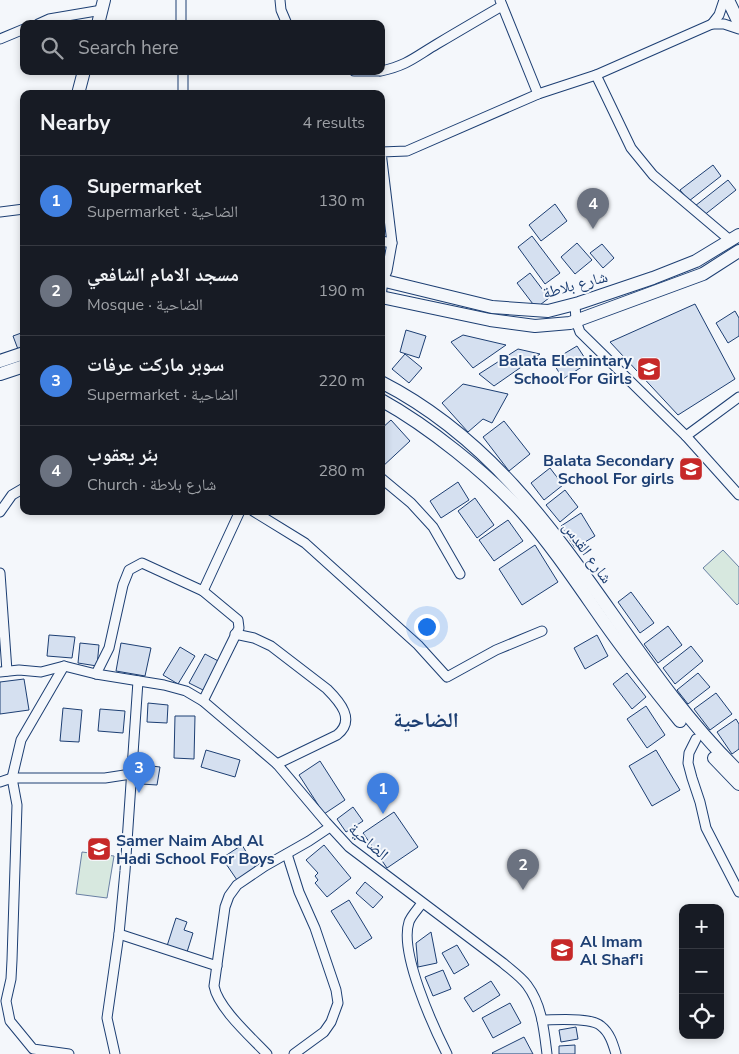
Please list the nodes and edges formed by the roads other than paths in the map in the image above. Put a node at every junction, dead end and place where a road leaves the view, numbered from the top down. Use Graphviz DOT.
graph roads {
  1 [pos="182,0"];
  2 [pos="280,0"];
  3 [pos="724,0"];
  4 [pos="728,0"];
  5 [pos="501,3"];
  6 [pos="103,5"];
  7 [pos="47,20"];
  8 [pos="99,20"];
  9 [pos="181,20"];
  10 [pos="285,20"];
  11 [pos="739,23"];
  12 [pos="712,24"];
  13 [pos="739,29"];
  14 [pos="20,31"];
  15 [pos="0,39"];
  16 [pos="385,70"];
  17 [pos="83,75"];
  18 [pos="183,75"];
  19 [pos="596,75"];
  20 [pos="79,90"];
  21 [pos="183,90"];
  22 [pos="538,94"];
  23 [pos="385,152"];
  24 [pos="385,185"];
  25 [pos="20,210"];
  26 [pos="0,212"];
  27 [pos="735,238"];
  28 [pos="385,242"];
  29 [pos="392,243"];
  30 [pos="739,252"];
  31 [pos="385,275"];
  32 [pos="385,281"];
  33 [pos="385,298"];
  34 [pos="574,304"];
  35 [pos="576,321"];
  36 [pos="20,355"];
  37 [pos="3,360"];
  38 [pos="20,367"];
  39 [pos="0,374"];
  40 [pos="385,384"];
  41 [pos="739,397"];
  42 [pos="385,406"];
  43 [pos="686,436"];
  44 [pos="385,481"];
  45 [pos="20,491"];
  46 [pos="739,496"];
  47 [pos="0,512"];
  48 [pos="238,515"];
  49 [pos="259,515"];
  50 [pos="0,572"];
  51 [pos="460,574"];
  52 [pos="203,591"];
  53 [pos="542,631"];
  54 [pos="235,634"];
  55 [pos="64,666"];
  56 [pos="3,672"];
  57 [pos="96,674"];
  58 [pos="138,681"];
  59 [pos="203,701"];
  60 [pos="696,739"];
  61 [pos="277,764"];
  62 [pos="739,772"];
  63 [pos="130,774"];
  64 [pos="12,778"];
  65 [pos="0,782"];
  66 [pos="739,784"];
  67 [pos="330,827"];
  68 [pos="286,854"];
  69 [pos="739,892"];
  70 [pos="422,903"];
  71 [pos="119,934"];
  72 [pos="217,966"];
  73 [pos="542,1020"];
  74 [pos="69,1054"];
  75 [pos="115,1054"];
  76 [pos="267,1054"];
  77 [pos="294,1054"];
  78 [pos="447,1054"];
  79 [pos="547,1054"];
  80 [pos="616,1054"];
  1 -- 9 [label="street"];
  2 -- 10 [label="street"];
  3 -- 12 [label="street"];
  4 -- 11 [label="main road"];
  5 -- 16 [label="street"];
  5 -- 22 [label="street"];
  6 -- 7 [label="street"];
  6 -- 8 [label="main road"];
  12 -- 13 [label="street"];
  12 -- 19 [label="street"];
  14 -- 15 [label="street"];
  17 -- 20 [label="main road"];
  18 -- 21 [label="street"];
  19 -- 22 [label="street"];
  19 -- 27 [label="street"];
  22 -- 23 [label="street"];
  24 -- 29 [label="street"];
  25 -- 26 [label="street"];
  27 -- 34 [label="main road, شارع بلاطة"];
  28 -- 29 [label="street"];
  29 -- 31 [label="street"];
  30 -- 35 [label="main road, شارع بلاطة"];
  32 -- 34 [label="main road, شارع بلاطة"];
  33 -- 35 [label="main road, شارع بلاطة"];
  34 -- 35 [label="street"];
  35 -- 43 [label="street"];
  36 -- 37 [label="main road"];
  38 -- 39 [label="main road"];
  40 -- 62 [label="main road, شارع القدس"];
  41 -- 43 [label="street"];
  42 -- 60 [label="main road, شارع القدس"];
  43 -- 46 [label="street"];
  44 -- 51 [label="street"];
  45 -- 47 [label="street"];
  48 -- 52 [label="street"];
  49 -- 53 [label="street"];
  50 -- 56 [label="street"];
  52 -- 54 [label="street"];
  52 -- 57 [label="street"];
  54 -- 59 [label="street"];
  54 -- 61 [label="street"];
  55 -- 56 [label="street, الضاحية"];
  55 -- 57 [label="street, الضاحية"];
  55 -- 64 [label="street"];
  57 -- 58 [label="street, الضاحية"];
  58 -- 59 [label="street, الضاحية"];
  58 -- 63 [label="street"];
  59 -- 61 [label="street, الضاحية"];
  60 -- 66 [label="main road, شارع القدس"];
  60 -- 69 [label="street"];
  61 -- 67 [label="street, الضاحية"];
  63 -- 64 [label="street"];
  63 -- 71 [label="street"];
  64 -- 65 [label="street"];
  64 -- 74 [label="street"];
  67 -- 68 [label="street"];
  67 -- 70 [label="street, الضاحية"];
  68 -- 72 [label="street"];
  68 -- 77 [label="street"];
  70 -- 73 [label="street, الضاحية"];
  70 -- 78 [label="street"];
  71 -- 72 [label="street"];
  71 -- 75 [label="street"];
  72 -- 76 [label="street"];
  73 -- 79 [label="street, الضاحية"];
  73 -- 80 [label="street"];
}
